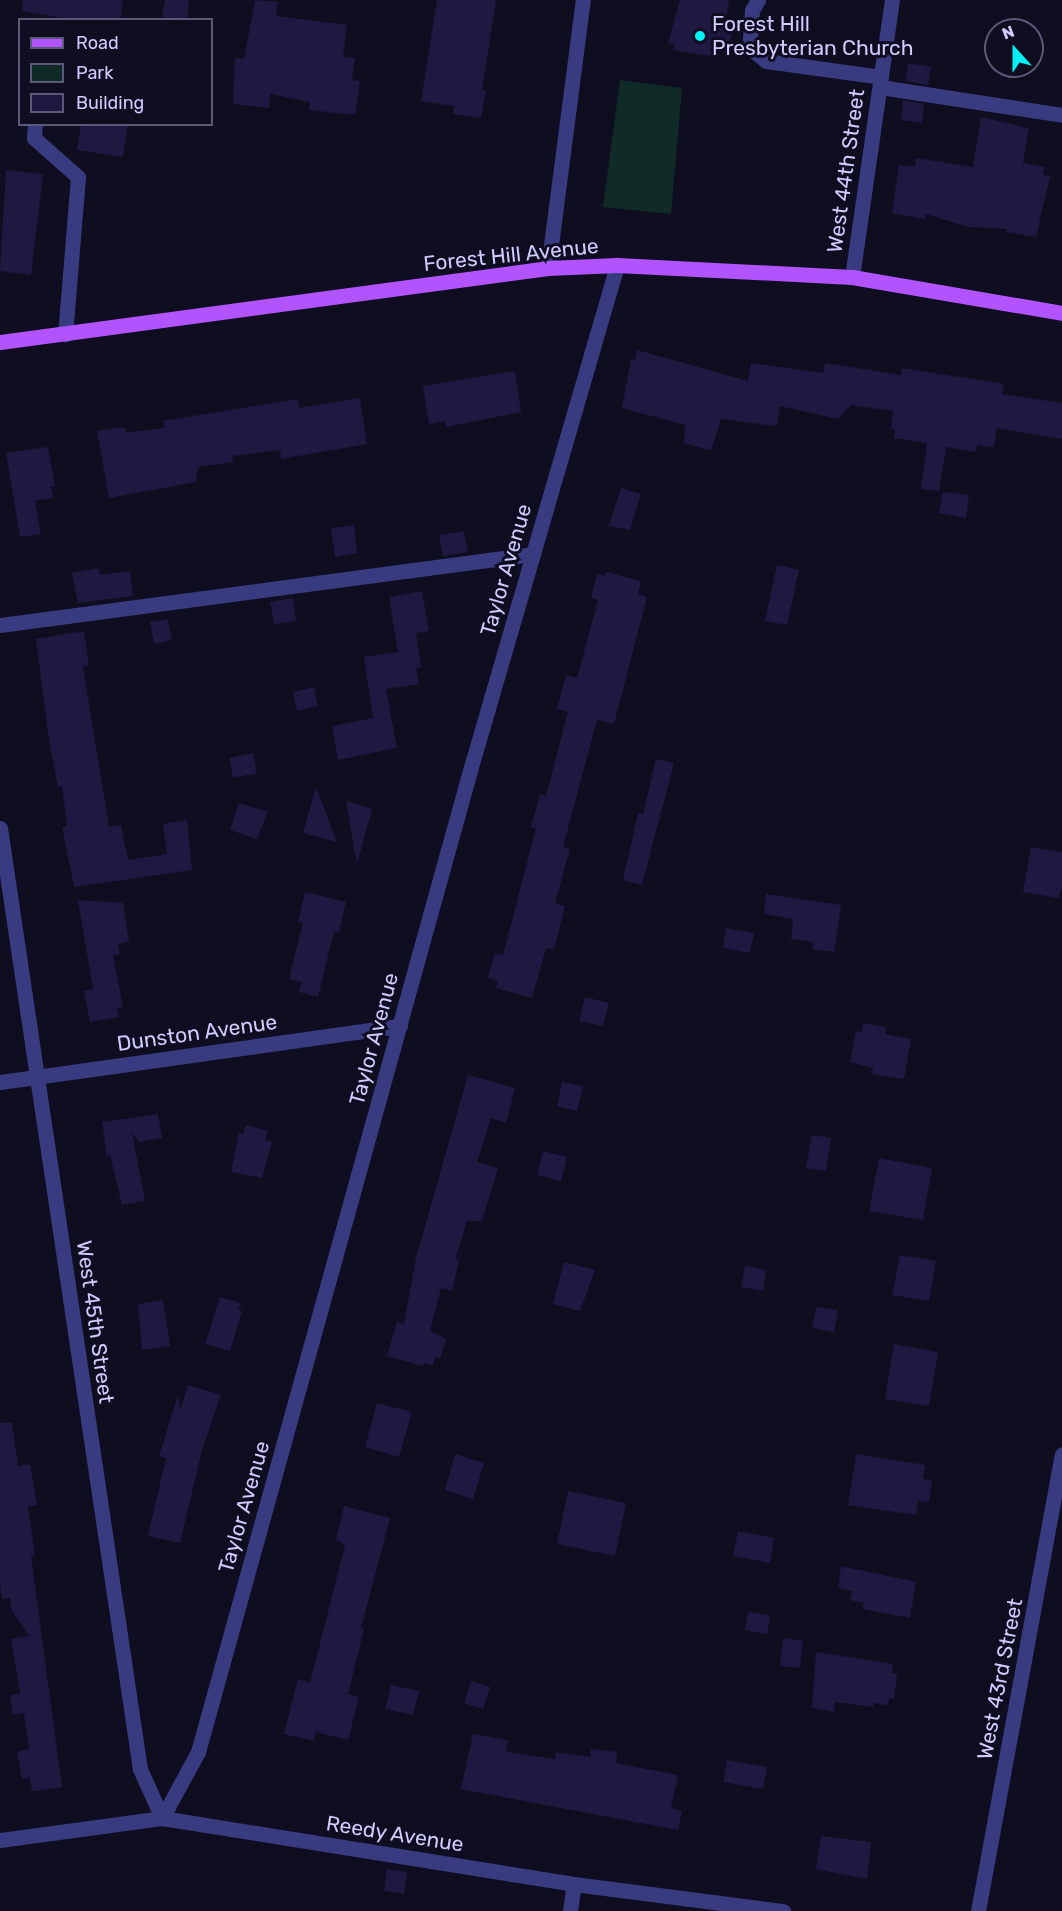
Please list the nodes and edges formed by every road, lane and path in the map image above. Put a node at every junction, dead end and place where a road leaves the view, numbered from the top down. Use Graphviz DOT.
graph roads {
  1 [pos="583,0"];
  2 [pos="758,0"];
  3 [pos="890,0"];
  4 [pos="880,82"];
  5 [pos="1062,116"];
  6 [pos="35,126"];
  7 [pos="617,266"];
  8 [pos="548,268"];
  9 [pos="852,277"];
  10 [pos="1062,313"];
  11 [pos="65,334"];
  12 [pos="0,342"];
  13 [pos="533,554"];
  14 [pos="0,625"];
  15 [pos="0,828"];
  16 [pos="400,1026"];
  17 [pos="37,1077"];
  18 [pos="0,1082"];
  19 [pos="1062,1455"];
  20 [pos="1046,1549"];
  21 [pos="1062,1552"];
  22 [pos="162,1818"];
  23 [pos="0,1840"];
  24 [pos="574,1884"];
  25 [pos="570,1911"];
  26 [pos="783,1911"];
  27 [pos="978,1911"];
  1 -- 8 [label="street"];
  2 -- 4 [label="street"];
  3 -- 4 [label="street, West 44th Street"];
  4 -- 5 [label="street"];
  4 -- 9 [label="street, West 44th Street"];
  6 -- 11 [label="street"];
  7 -- 8 [label="main road, Forest Hill Avenue"];
  7 -- 9 [label="main road, Forest Hill Avenue"];
  7 -- 13 [label="street, Taylor Avenue"];
  8 -- 11 [label="main road, Forest Hill Avenue"];
  9 -- 10 [label="main road, Forest Hill Avenue"];
  11 -- 12 [label="main road, Forest Hill Avenue"];
  13 -- 14 [label="street"];
  13 -- 16 [label="street, Taylor Avenue"];
  15 -- 17 [label="street, West 45th Street"];
  16 -- 17 [label="street, Dunston Avenue"];
  16 -- 22 [label="street, Taylor Avenue"];
  17 -- 18 [label="street, Dunston Avenue"];
  17 -- 22 [label="street, West 45th Street"];
  19 -- 20 [label="street, West 43rd Street"];
  20 -- 21 [label="street"];
  20 -- 27 [label="street, West 43rd Street"];
  22 -- 23 [label="street, Reedy Avenue"];
  22 -- 24 [label="street, Reedy Avenue"];
  24 -- 25 [label="street"];
  24 -- 26 [label="street, Reedy Avenue"];
}
